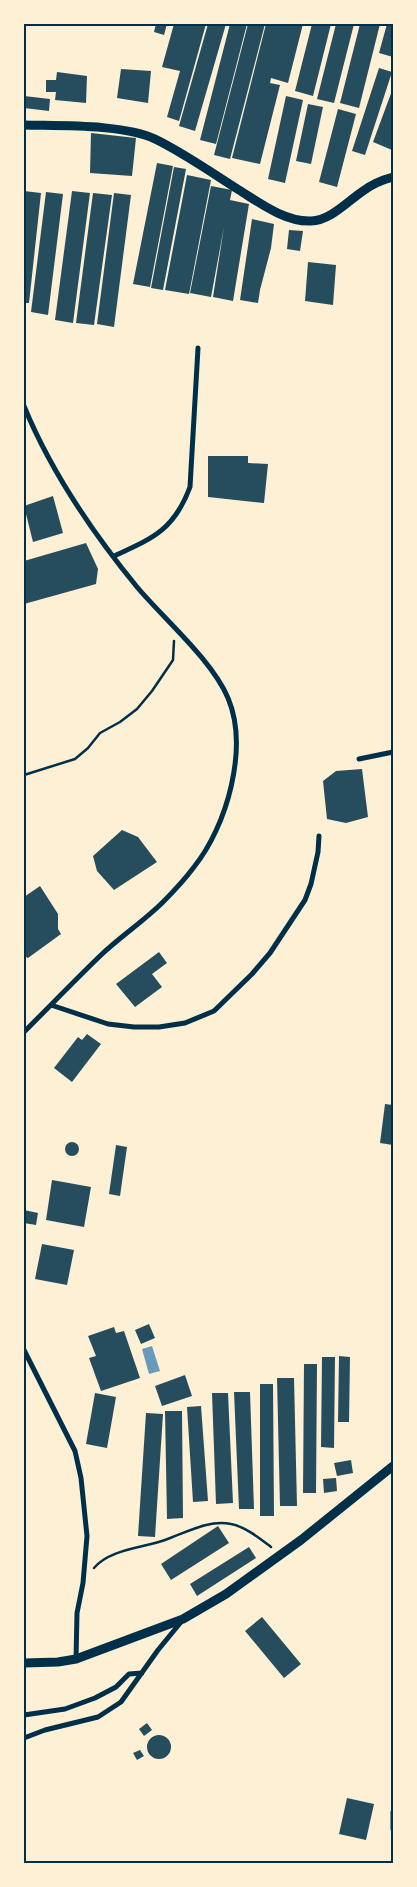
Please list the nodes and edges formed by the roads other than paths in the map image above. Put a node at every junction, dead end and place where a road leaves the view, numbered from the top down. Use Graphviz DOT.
graph roads {
  1 [pos="24,126"];
  2 [pos="393,176"];
  3 [pos="198,348"];
  4 [pos="24,406"];
  5 [pos="114,556"];
  6 [pos="393,752"];
  7 [pos="359,759"];
  8 [pos="319,836"];
  9 [pos="51,1005"];
  10 [pos="24,1032"];
  11 [pos="24,1350"];
  12 [pos="393,1466"];
  13 [pos="183,1619"];
  14 [pos="76,1659"];
  15 [pos="24,1662"];
  16 [pos="142,1673"];
  17 [pos="24,1715"];
  18 [pos="24,1738"];
  19 [pos="393,1812"];
  20 [pos="393,1829"];
  1 -- 2 [label="street"];
  3 -- 5 [label="street"];
  4 -- 5 [label="street"];
  5 -- 9 [label="street"];
  6 -- 7 [label="street"];
  8 -- 9 [label="street"];
  9 -- 10 [label="street"];
  11 -- 14 [label="street"];
  12 -- 13 [label="street"];
  13 -- 14 [label="street"];
  13 -- 16 [label="street"];
  14 -- 15 [label="street"];
  16 -- 17 [label="street"];
  16 -- 18 [label="street"];
  19 -- 20 [label="street"];
}
